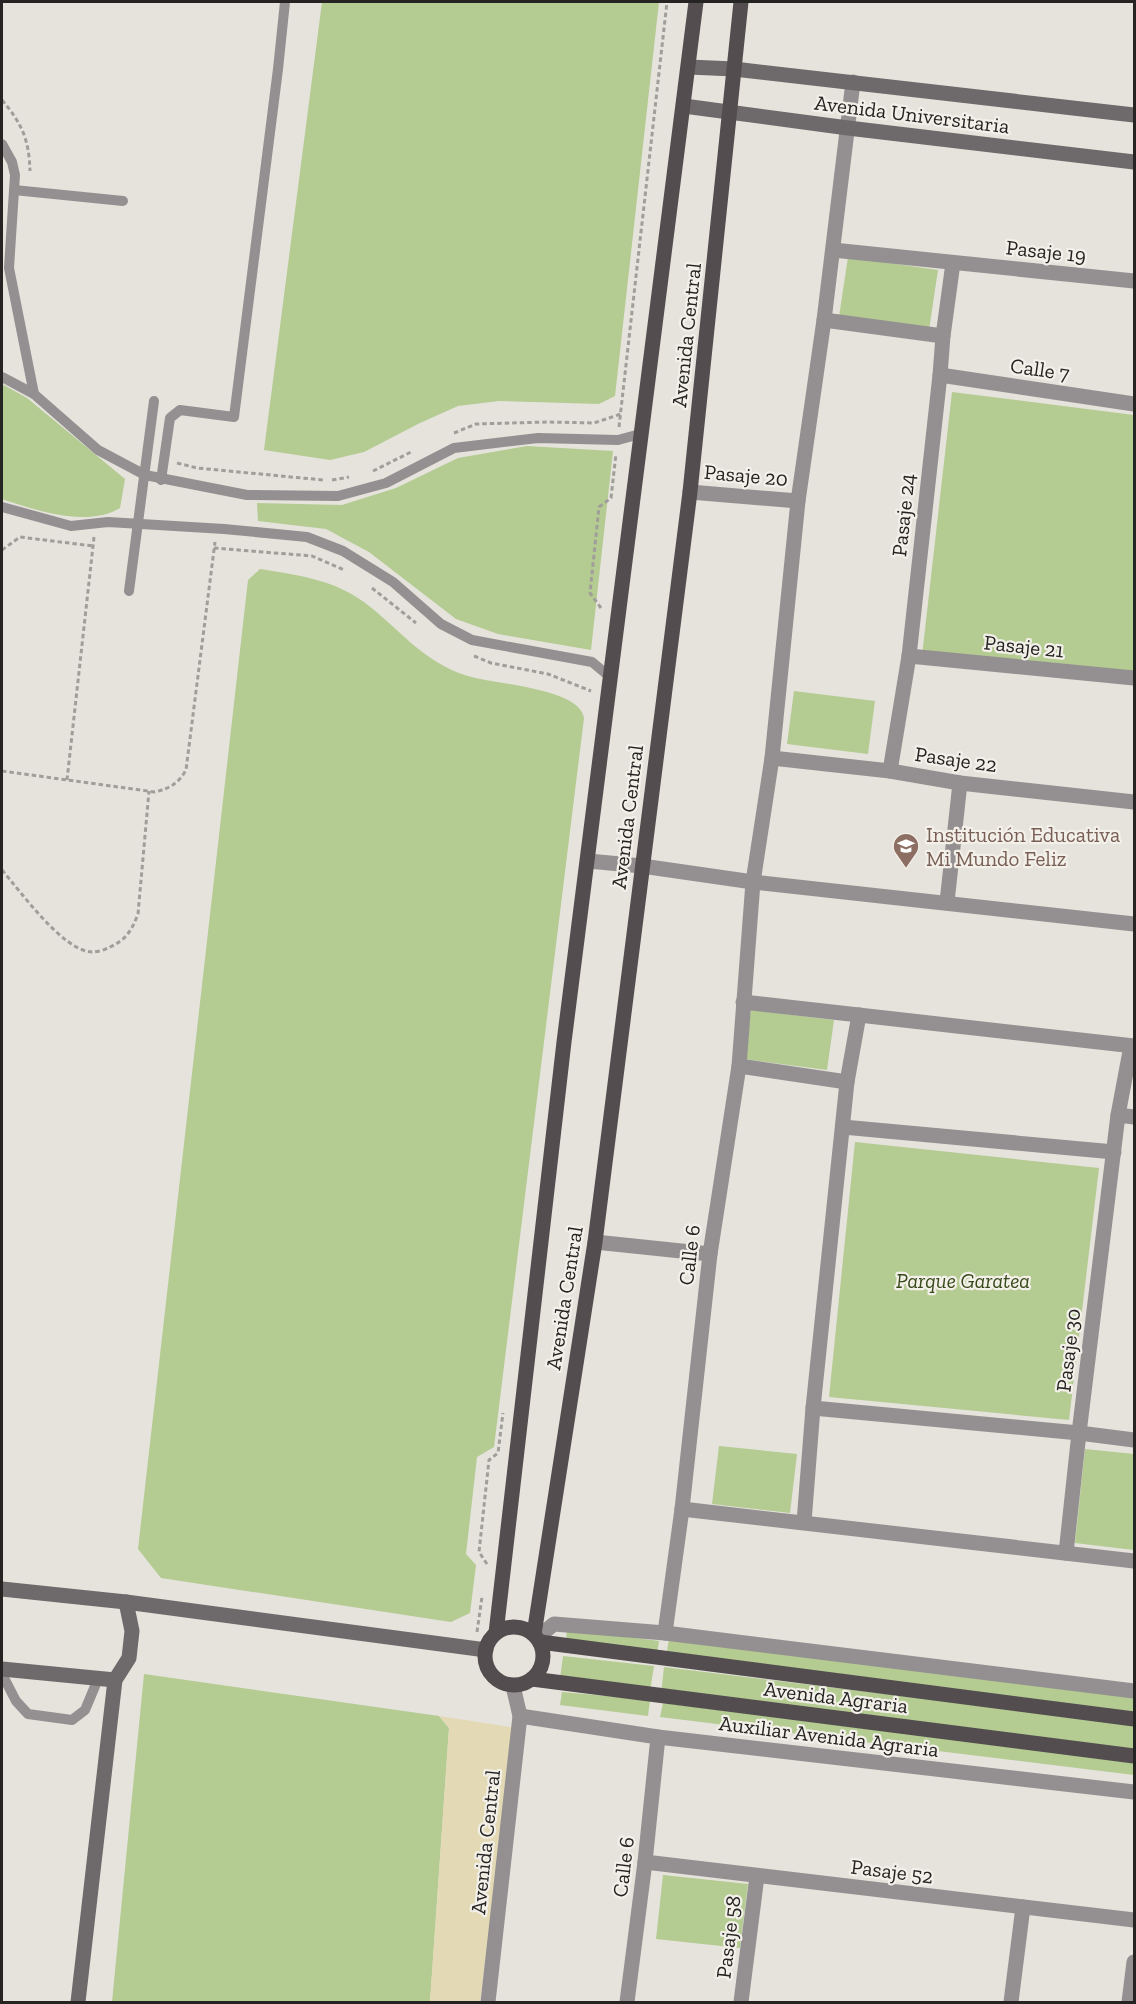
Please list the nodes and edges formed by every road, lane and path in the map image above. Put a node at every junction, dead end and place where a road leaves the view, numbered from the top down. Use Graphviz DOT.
graph roads {
  1 [pos="285,2"];
  2 [pos="667,2"];
  3 [pos="696,2"];
  4 [pos="741,2"];
  5 [pos="688,68"];
  6 [pos="734,69"];
  7 [pos="853,82"];
  8 [pos="2,100"];
  9 [pos="684,106"];
  10 [pos="730,112"];
  11 [pos="1134,115"];
  12 [pos="848,128"];
  13 [pos="2,144"];
  14 [pos="1134,162"];
  15 [pos="14,189"];
  16 [pos="30,191"];
  17 [pos="123,201"];
  18 [pos="833,250"];
  19 [pos="953,262"];
  20 [pos="9,268"];
  21 [pos="1134,281"];
  22 [pos="2,283"];
  23 [pos="824,320"];
  24 [pos="943,336"];
  25 [pos="940,375"];
  26 [pos="2,377"];
  27 [pos="34,394"];
  28 [pos="154,400"];
  29 [pos="1134,404"];
  30 [pos="621,414"];
  31 [pos="640,434"];
  32 [pos="446,436"];
  33 [pos="618,440"];
  34 [pos="417,450"];
  35 [pos="164,460"];
  36 [pos="370,472"];
  37 [pos="145,475"];
  38 [pos="350,476"];
  39 [pos="161,480"];
  40 [pos="690,492"];
  41 [pos="798,501"];
  42 [pos="2,507"];
  43 [pos="95,523"];
  44 [pos="139,524"];
  45 [pos="217,529"];
  46 [pos="93,546"];
  47 [pos="2,550"];
  48 [pos="129,591"];
  49 [pos="600,619"];
  50 [pos="909,656"];
  51 [pos="595,664"];
  52 [pos="610,677"];
  53 [pos="1134,678"];
  54 [pos="591,691"];
  55 [pos="772,758"];
  56 [pos="2,771"];
  57 [pos="890,771"];
  58 [pos="67,780"];
  59 [pos="960,783"];
  60 [pos="149,791"];
  61 [pos="1134,802"];
  62 [pos="588,861"];
  63 [pos="642,866"];
  64 [pos="2,870"];
  65 [pos="753,882"];
  66 [pos="947,902"];
  67 [pos="1134,924"];
  68 [pos="743,1002"];
  69 [pos="859,1015"];
  70 [pos="1133,1046"];
  71 [pos="739,1066"];
  72 [pos="847,1082"];
  73 [pos="1118,1115"];
  74 [pos="1134,1117"];
  75 [pos="843,1127"];
  76 [pos="1114,1152"];
  77 [pos="595,1242"];
  78 [pos="710,1254"];
  79 [pos="504,1405"];
  80 [pos="813,1408"];
  81 [pos="1078,1433"];
  82 [pos="1134,1440"];
  83 [pos="682,1509"];
  84 [pos="804,1522"];
  85 [pos="1066,1553"];
  86 [pos="1134,1561"];
  87 [pos="485,1573"];
  88 [pos="2,1589"];
  89 [pos="482,1595"];
  90 [pos="126,1602"];
  91 [pos="496,1632"];
  92 [pos="665,1633"];
  93 [pos="537,1638"];
  94 [pos="480,1649"];
  95 [pos="2,1669"];
  96 [pos="2,1674"];
  97 [pos="98,1679"];
  98 [pos="532,1679"];
  99 [pos="115,1680"];
  100 [pos="513,1686"];
  101 [pos="1134,1691"];
  102 [pos="520,1716"];
  103 [pos="1134,1719"];
  104 [pos="658,1737"];
  105 [pos="1134,1756"];
  106 [pos="1134,1792"];
  107 [pos="645,1862"];
  108 [pos="757,1876"];
  109 [pos="1023,1907"];
  110 [pos="1134,1920"];
  111 [pos="1134,1962"];
  112 [pos="78,2002"];
  113 [pos="488,2002"];
  114 [pos="627,2002"];
  115 [pos="746,2002"];
  116 [pos="1011,2002"];
  117 [pos="1129,2002"];
  1 -- 35 [label="lane"];
  2 -- 30 [label="path"];
  3 -- 5 [label="main road, Avenida Central"];
  4 -- 6 [label="main road, Avenida Central"];
  5 -- 6 [label="main road"];
  5 -- 9 [label="main road, Avenida Central"];
  6 -- 7 [label="main road"];
  6 -- 10 [label="main road, Avenida Central"];
  7 -- 11 [label="main road"];
  7 -- 12 [label="street, Calle 6"];
  8 -- 16 [label="path"];
  9 -- 10 [label="main road, Avenida Universitaria"];
  9 -- 31 [label="main road, Avenida Central"];
  10 -- 12 [label="main road, Avenida Universitaria"];
  10 -- 40 [label="main road, Avenida Central"];
  12 -- 14 [label="main road, Avenida Universitaria"];
  12 -- 18 [label="street, Calle 6"];
  13 -- 15 [label="lane"];
  15 -- 16 [label="lane"];
  15 -- 20 [label="lane"];
  16 -- 17 [label="lane"];
  18 -- 19 [label="street, Pasaje 19"];
  18 -- 23 [label="street, Calle 6"];
  19 -- 21 [label="street, Pasaje 19"];
  19 -- 24 [label="street, Pasaje 24"];
  20 -- 22 [label="lane"];
  20 -- 27 [label="lane"];
  23 -- 24 [label="street"];
  23 -- 41 [label="street, Calle 6"];
  24 -- 25 [label="street, Pasaje 24"];
  25 -- 29 [label="street, Calle 7"];
  25 -- 50 [label="street, Pasaje 24"];
  26 -- 27 [label="lane"];
  27 -- 37 [label="lane"];
  28 -- 37 [label="lane"];
  30 -- 32 [label="path"];
  30 -- 33 [label="path"];
  31 -- 33 [label="lane"];
  31 -- 52 [label="main road, Avenida Central"];
  33 -- 39 [label="lane"];
  33 -- 49 [label="path"];
  34 -- 36 [label="path"];
  35 -- 38 [label="path"];
  35 -- 39 [label="lane"];
  37 -- 39 [label="lane"];
  37 -- 44 [label="lane"];
  40 -- 41 [label="street, Pasaje 20"];
  40 -- 63 [label="main road, Avenida Central"];
  41 -- 55 [label="street, Calle 6"];
  42 -- 43 [label="lane"];
  43 -- 44 [label="lane"];
  43 -- 46 [label="path"];
  44 -- 45 [label="lane"];
  44 -- 48 [label="lane"];
  45 -- 51 [label="lane"];
  45 -- 60 [label="path"];
  46 -- 47 [label="path"];
  46 -- 58 [label="path"];
  50 -- 53 [label="street, Pasaje 21"];
  50 -- 57 [label="street, Pasaje 24"];
  51 -- 52 [label="lane"];
  51 -- 54 [label="path"];
  52 -- 62 [label="main road, Avenida Central"];
  55 -- 57 [label="street, Pasaje 22"];
  55 -- 65 [label="street, Calle 6"];
  56 -- 58 [label="path"];
  57 -- 59 [label="street, Pasaje 22"];
  58 -- 60 [label="path"];
  59 -- 61 [label="street, Pasaje 22"];
  59 -- 66 [label="street"];
  60 -- 64 [label="path"];
  62 -- 63 [label="street"];
  62 -- 91 [label="main road, Avenida Central"];
  63 -- 65 [label="street"];
  63 -- 77 [label="main road, Avenida Central"];
  65 -- 66 [label="street"];
  65 -- 68 [label="street, Calle 6"];
  66 -- 67 [label="street"];
  68 -- 69 [label="street"];
  68 -- 71 [label="street, Calle 6"];
  69 -- 70 [label="street"];
  69 -- 72 [label="street"];
  70 -- 73 [label="street, Pasaje 30"];
  71 -- 72 [label="street"];
  71 -- 78 [label="street, Calle 6"];
  72 -- 75 [label="street"];
  73 -- 74 [label="street"];
  73 -- 76 [label="street, Pasaje 30"];
  75 -- 76 [label="street"];
  75 -- 80 [label="street"];
  76 -- 81 [label="street, Pasaje 30"];
  77 -- 78 [label="street"];
  77 -- 93 [label="main road, Avenida Central"];
  78 -- 83 [label="street, Calle 6"];
  79 -- 87 [label="path"];
  80 -- 81 [label="street"];
  80 -- 84 [label="street"];
  81 -- 82 [label="street"];
  81 -- 85 [label="street, Pasaje 30"];
  83 -- 84 [label="street"];
  83 -- 92 [label="street, Calle 6"];
  84 -- 85 [label="street"];
  85 -- 86 [label="street"];
  88 -- 90 [label="main road"];
  89 -- 94 [label="path"];
  90 -- 94 [label="main road"];
  90 -- 99 [label="main road"];
  91 -- 93 [label="main road"];
  91 -- 94 [label="main road"];
  92 -- 93 [label="street"];
  92 -- 101 [label="street"];
  93 -- 98 [label="main road"];
  93 -- 103 [label="main road, Avenida Agraria"];
  94 -- 100 [label="main road"];
  95 -- 97 [label="main road"];
  96 -- 97 [label="lane"];
  97 -- 99 [label="main road"];
  98 -- 100 [label="main road"];
  98 -- 105 [label="main road, Avenida Agraria"];
  99 -- 112 [label="main road"];
  100 -- 102 [label="street, Avenida Central"];
  102 -- 104 [label="street, Auxiliar Avenida Agraria"];
  102 -- 113 [label="street, Avenida Central"];
  104 -- 106 [label="street, Auxiliar Avenida Agraria"];
  104 -- 107 [label="street, Calle 6"];
  107 -- 108 [label="street, Pasaje 52"];
  107 -- 114 [label="street, Calle 6"];
  108 -- 109 [label="street, Pasaje 52"];
  108 -- 115 [label="street, Pasaje 58"];
  109 -- 110 [label="street, Pasaje 52"];
  109 -- 116 [label="street"];
  111 -- 117 [label="street"];
}
